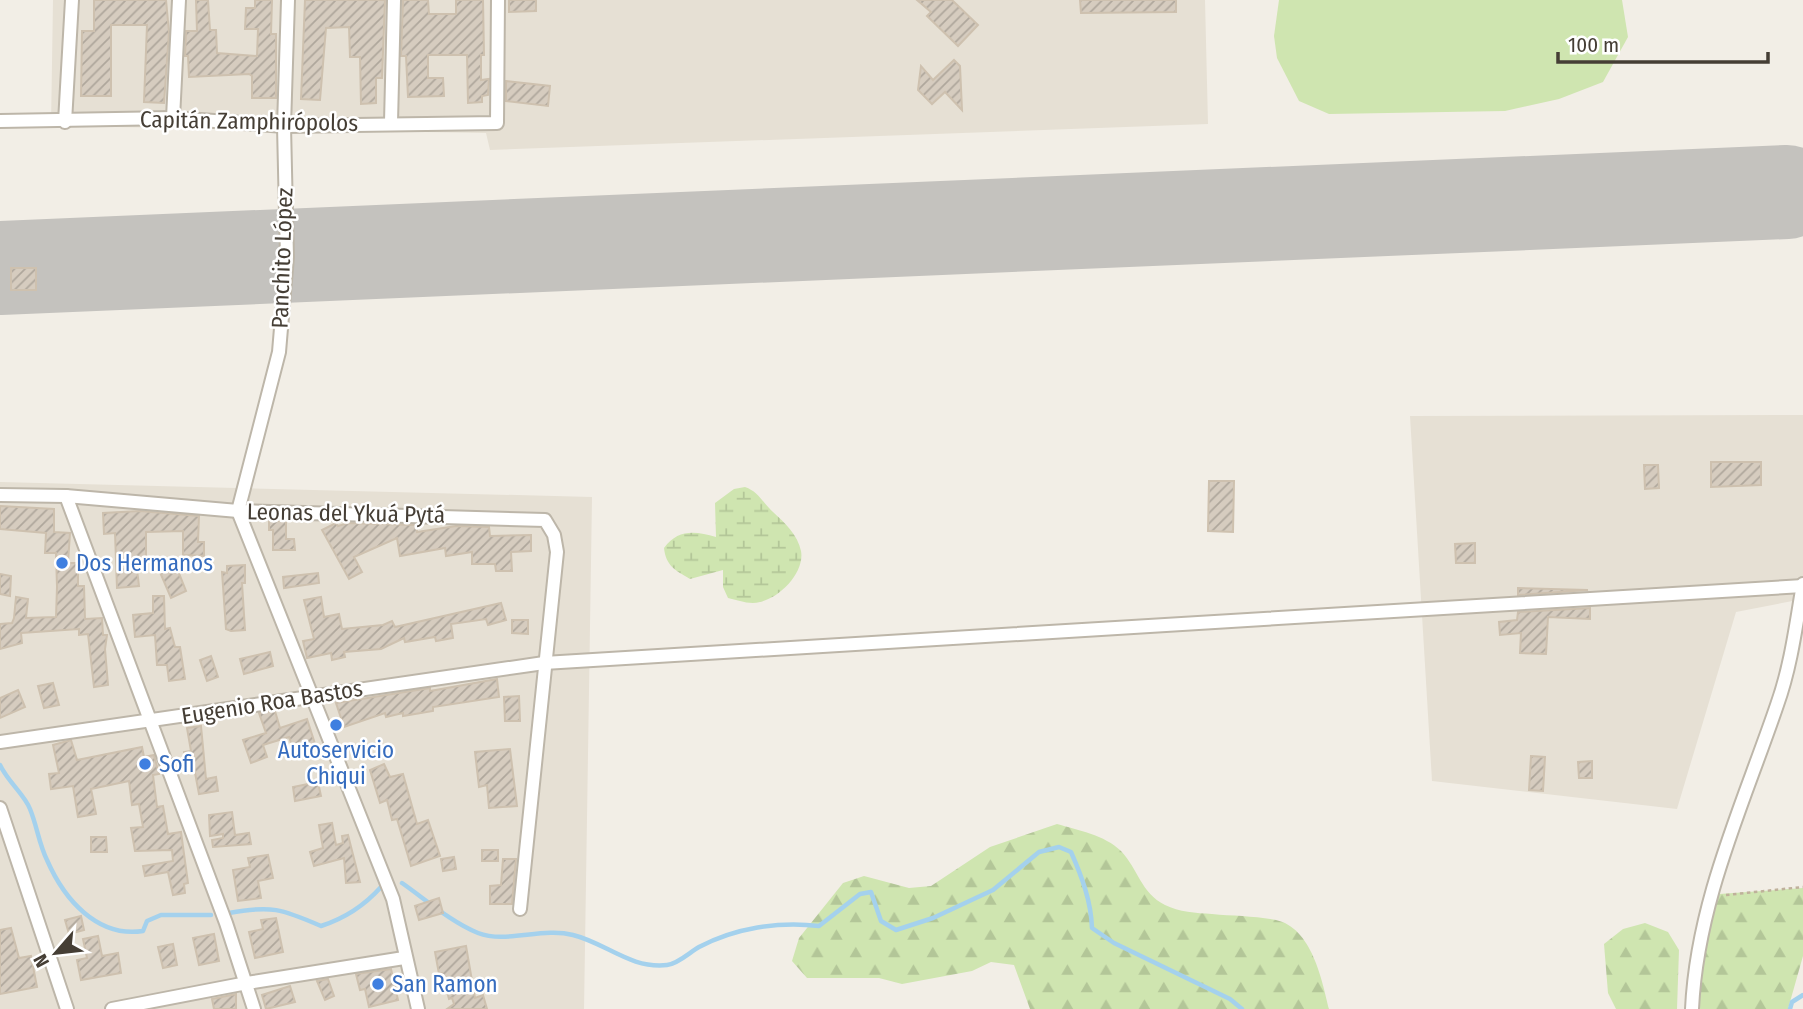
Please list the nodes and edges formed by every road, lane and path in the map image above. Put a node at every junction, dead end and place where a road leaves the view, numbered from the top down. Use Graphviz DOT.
graph roads {
  1 [pos="72,0"];
  2 [pos="179,0"];
  3 [pos="288,0"];
  4 [pos="394,0"];
  5 [pos="498,0"];
  6 [pos="173,118"];
  7 [pos="0,121"];
  8 [pos="65,122"];
  9 [pos="391,122"];
  10 [pos="284,126"];
  11 [pos="0,495"];
  12 [pos="66,496"];
  13 [pos="237,511"];
  14 [pos="1803,585"];
  15 [pos="544,663"];
  16 [pos="310,695"];
  17 [pos="150,720"];
  18 [pos="0,742"];
  19 [pos="0,808"];
  20 [pos="1803,887"];
  21 [pos="1712,894"];
  22 [pos="520,909"];
  23 [pos="404,958"];
  24 [pos="247,983"];
  25 [pos="67,1009"];
  26 [pos="113,1009"];
  27 [pos="254,1009"];
  28 [pos="418,1009"];
  29 [pos="1692,1009"];
  1 -- 8 [label="street"];
  2 -- 6 [label="street"];
  3 -- 10 [label="street, Panchito López"];
  4 -- 9 [label="street"];
  5 -- 9 [label="street, Capitán Zamphirópolos"];
  6 -- 8 [label="street, Capitán Zamphirópolos"];
  6 -- 10 [label="street, Capitán Zamphirópolos"];
  7 -- 8 [label="street, Capitán Zamphirópolos"];
  9 -- 10 [label="street, Capitán Zamphirópolos"];
  10 -- 13 [label="street, Panchito López"];
  11 -- 12 [label="street, Leonas del Ykuá Pytá"];
  12 -- 13 [label="street, Leonas del Ykuá Pytá"];
  12 -- 17 [label="street"];
  13 -- 15 [label="street, Leonas del Ykuá Pytá"];
  13 -- 16 [label="street"];
  14 -- 15 [label="street, Eugenio Roa Bastos"];
  14 -- 21 [label="street"];
  15 -- 16 [label="street, Eugenio Roa Bastos"];
  15 -- 22 [label="street"];
  16 -- 17 [label="street, Eugenio Roa Bastos"];
  16 -- 23 [label="street"];
  17 -- 18 [label="street, Eugenio Roa Bastos"];
  17 -- 24 [label="street"];
  19 -- 25 [label="street"];
  20 -- 21 [label="path"];
  21 -- 29 [label="street"];
  23 -- 24 [label="street"];
  23 -- 28 [label="street"];
  24 -- 26 [label="street"];
  24 -- 27 [label="street"];
}
